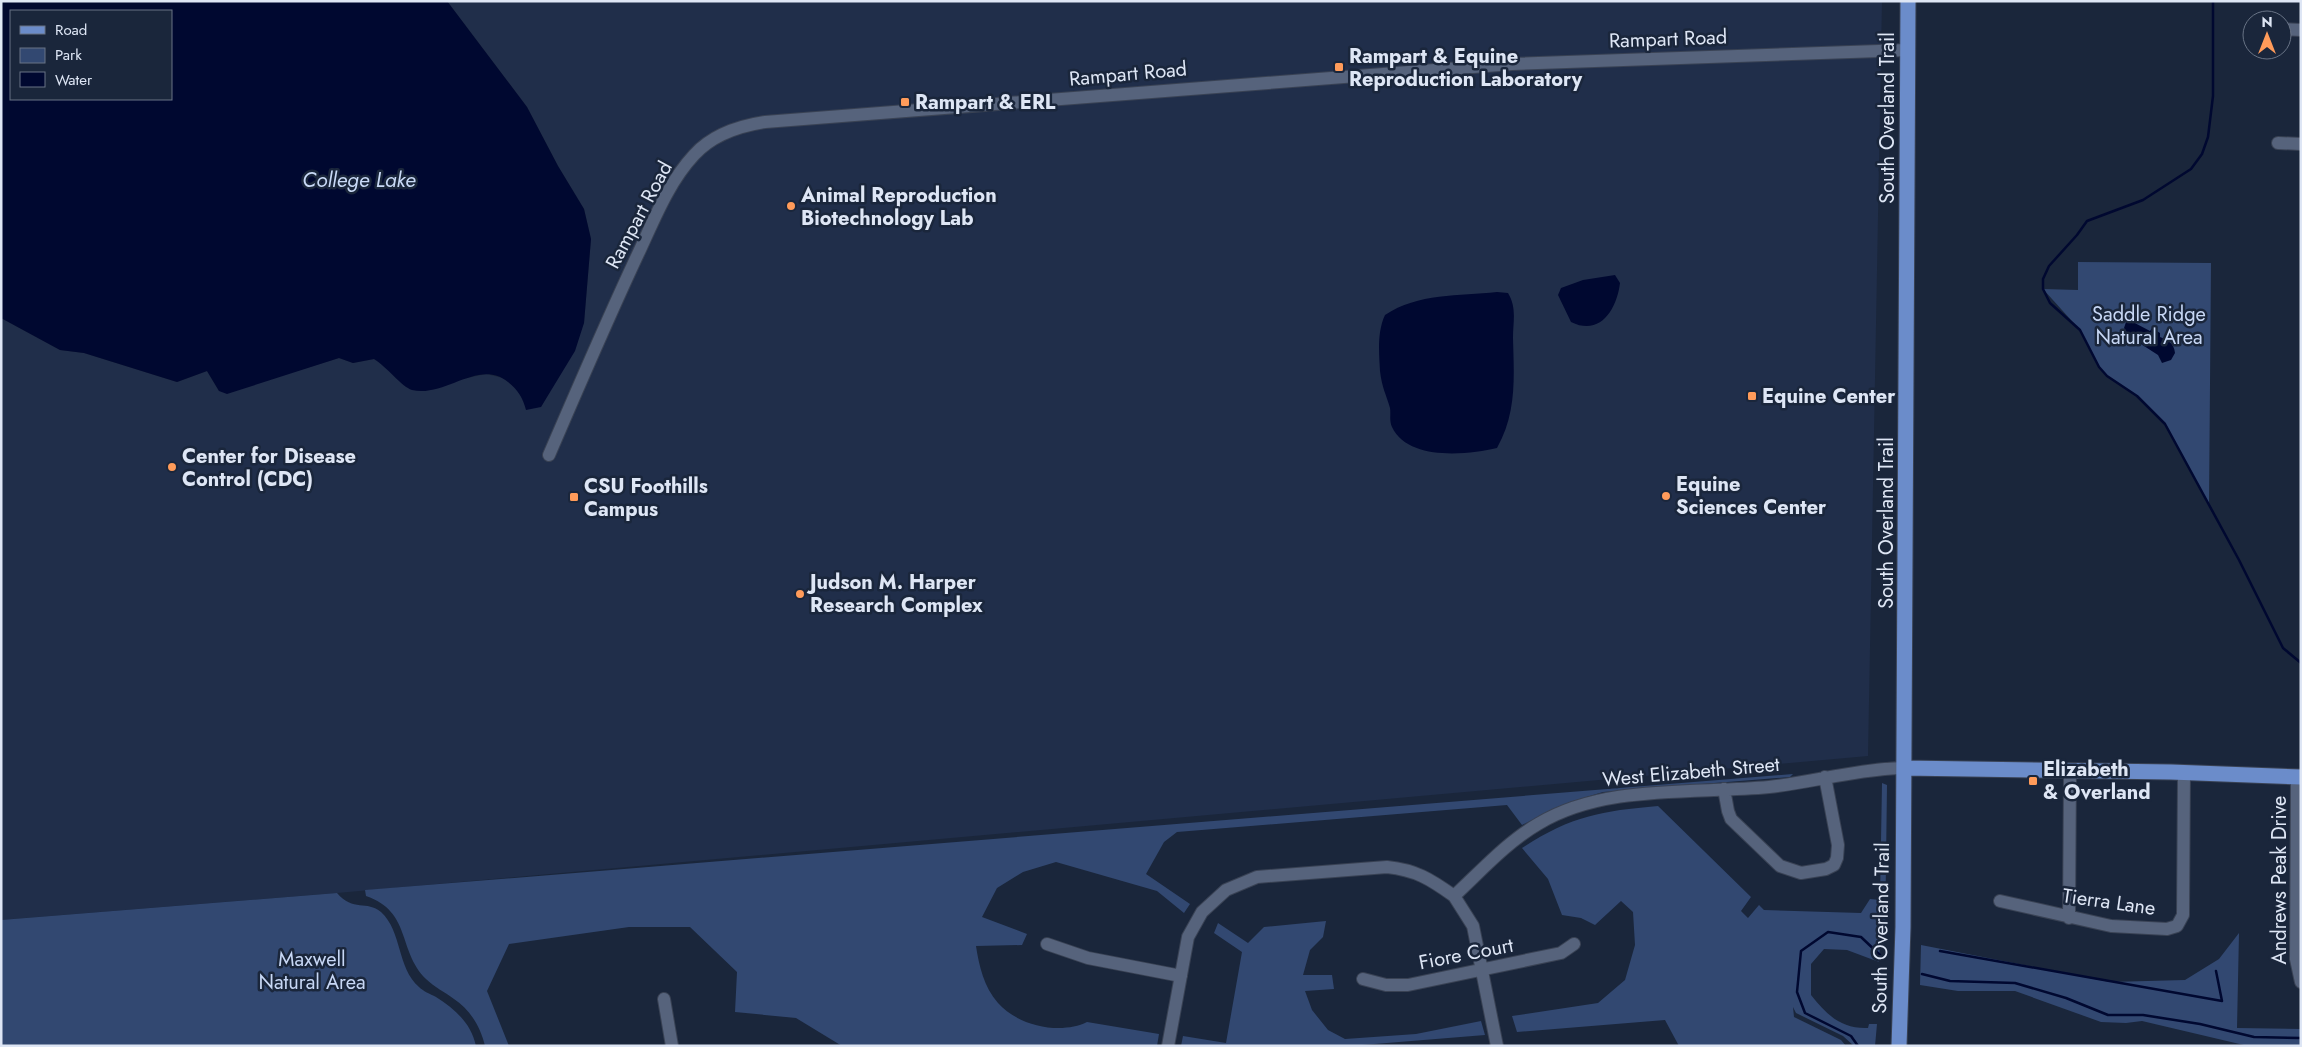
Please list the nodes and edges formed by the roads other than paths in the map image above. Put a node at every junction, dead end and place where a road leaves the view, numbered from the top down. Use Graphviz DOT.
graph roads {
  1 [pos="1908,1"];
  2 [pos="1908,50"];
  3 [pos="2278,144"];
  4 [pos="2301,144"];
  5 [pos="549,455"];
  6 [pos="1904,768"];
  7 [pos="2070,770"];
  8 [pos="2184,772"];
  9 [pos="1825,777"];
  10 [pos="2299,777"];
  11 [pos="1724,789"];
  12 [pos="1454,896"];
  13 [pos="2000,901"];
  14 [pos="2069,918"];
  15 [pos="1047,944"];
  16 [pos="1574,944"];
  17 [pos="1483,971"];
  18 [pos="1181,976"];
  19 [pos="1363,979"];
  20 [pos="2301,982"];
  21 [pos="664,999"];
  22 [pos="672,1046"];
  23 [pos="1168,1046"];
  24 [pos="1497,1046"];
  25 [pos="1899,1046"];
  1 -- 2 [label="main road, South Overland Trail"];
  2 -- 5 [label="street, Rampart Road"];
  2 -- 6 [label="main road, South Overland Trail"];
  3 -- 4 [label="street"];
  6 -- 7 [label="main road, West Elizabeth Street"];
  6 -- 9 [label="street, West Elizabeth Street"];
  6 -- 25 [label="main road, South Overland Trail"];
  7 -- 8 [label="main road, West Elizabeth Street"];
  7 -- 14 [label="street"];
  8 -- 10 [label="main road, West Elizabeth Street"];
  8 -- 14 [label="street, Tierra Lane"];
  9 -- 11 [label="street, West Elizabeth Street"];
  9 -- 11 [label="street"];
  10 -- 20 [label="street, Andrews Peak Drive"];
  11 -- 12 [label="street, West Elizabeth Street"];
  12 -- 17 [label="street"];
  12 -- 18 [label="street"];
  13 -- 14 [label="street, Tierra Lane"];
  15 -- 18 [label="street"];
  16 -- 17 [label="street, Fiore Court"];
  17 -- 19 [label="street, Fiore Court"];
  17 -- 24 [label="street"];
  18 -- 23 [label="street"];
  21 -- 22 [label="street"];
}
